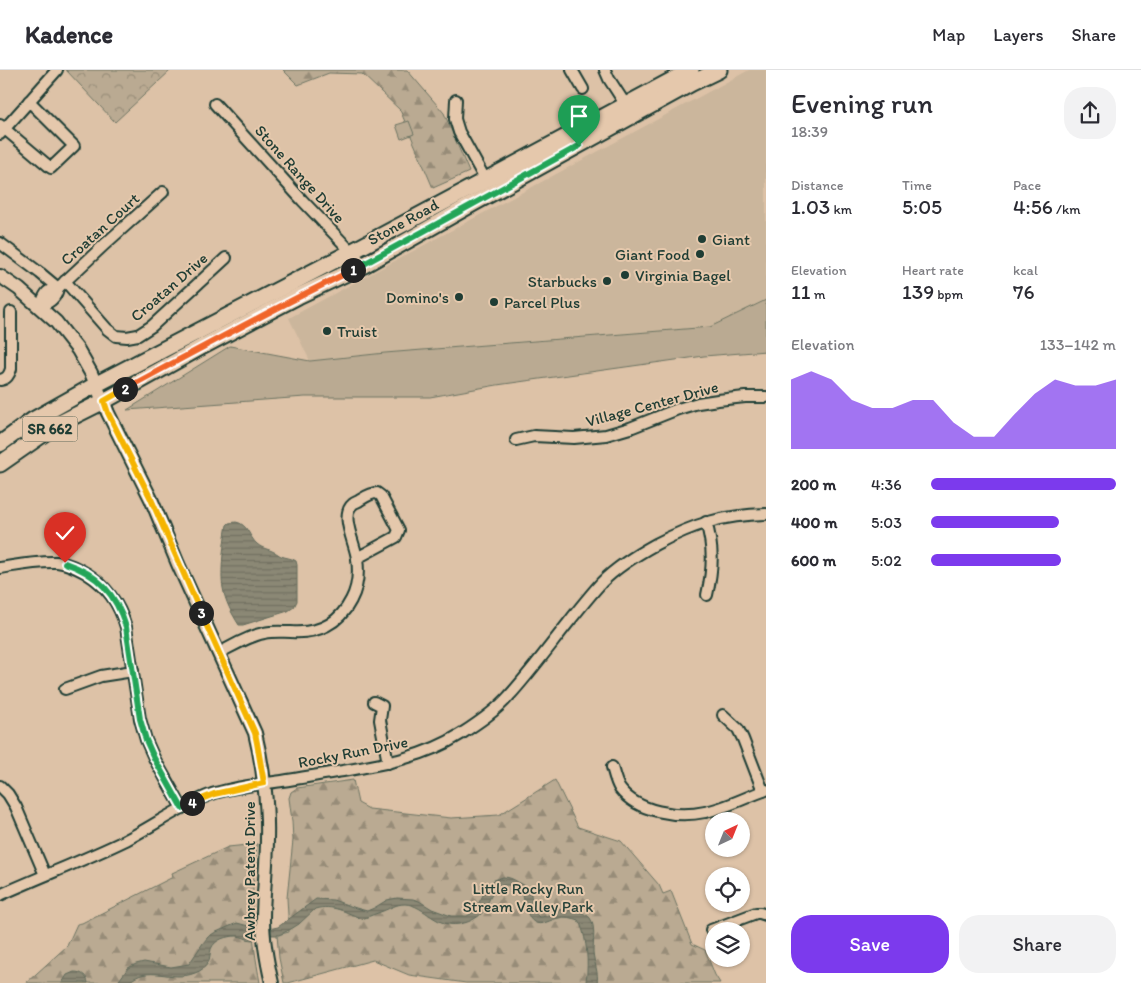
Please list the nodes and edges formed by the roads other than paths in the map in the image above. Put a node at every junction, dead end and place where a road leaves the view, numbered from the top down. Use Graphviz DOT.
graph roads {
  1 [pos="57,70"];
  2 [pos="572,70"];
  3 [pos="606,70"];
  4 [pos="691,70"];
  5 [pos="719,70"];
  6 [pos="582,89"];
  7 [pos="456,100"];
  8 [pos="29,101"];
  9 [pos="215,104"];
  10 [pos="629,111"];
  11 [pos="2,129"];
  12 [pos="485,180"];
  13 [pos="163,192"];
  14 [pos="0,243"];
  15 [pos="351,252"];
  16 [pos="226,258"];
  17 [pos="364,265"];
  18 [pos="0,276"];
  19 [pos="61,285"];
  20 [pos="40,307"];
  21 [pos="11,312"];
  22 [pos="4,378"];
  23 [pos="96,384"];
  24 [pos="766,397"];
  25 [pos="104,401"];
  26 [pos="516,440"];
  27 [pos="0,444"];
  28 [pos="0,464"];
  29 [pos="766,514"];
  30 [pos="706,522"];
  31 [pos="357,558"];
  32 [pos="0,568"];
  33 [pos="708,596"];
  34 [pos="219,653"];
  35 [pos="133,671"];
  36 [pos="65,689"];
  37 [pos="374,702"];
  38 [pos="723,716"];
  39 [pos="388,763"];
  40 [pos="612,767"];
  41 [pos="264,783"];
  42 [pos="0,786"];
  43 [pos="765,790"];
  44 [pos="182,808"];
  45 [pos="44,875"];
  46 [pos="0,894"];
  47 [pos="766,915"];
  48 [pos="732,922"];
  49 [pos="272,983"];
  1 -- 8 [label="street"];
  2 -- 6 [label="street"];
  3 -- 10 [label="street"];
  4 -- 10 [label="main road, Stone Road / SR 662"];
  5 -- 10 [label="main road, Stone Road / SR 662"];
  7 -- 12 [label="street"];
  8 -- 11 [label="street"];
  8 -- 11 [label="street"];
  9 -- 15 [label="street, Stone Range Drive"];
  10 -- 12 [label="main road, Stone Road / SR 662"];
  10 -- 17 [label="main road, Stone Road / SR 662"];
  12 -- 15 [label="main road, Stone Road / SR 662"];
  13 -- 19 [label="street, Croatan Court"];
  14 -- 19 [label="street, Croatan Drive"];
  15 -- 17 [label="street, Stone Range Drive"];
  15 -- 23 [label="main road, Stone Road / SR 662"];
  16 -- 19 [label="street, Croatan Drive"];
  17 -- 25 [label="main road, Stone Road / SR 662"];
  18 -- 20 [label="street, Awbrey Patent Drive"];
  19 -- 20 [label="street, Croatan Court"];
  20 -- 23 [label="street, Awbrey Patent Drive"];
  21 -- 22 [label="street"];
  23 -- 25 [label="street, Awbrey Patent Drive"];
  23 -- 27 [label="main road, Stone Road / SR 662"];
  24 -- 26 [label="street, Village Center Drive"];
  25 -- 28 [label="main road, Stone Road / SR 662"];
  25 -- 34 [label="street, Awbrey Patent Drive"];
  29 -- 30 [label="street, Rocky Run Drive"];
  30 -- 33 [label="street"];
  30 -- 39 [label="street, Rocky Run Drive"];
  31 -- 31 [label="street"];
  31 -- 34 [label="street"];
  32 -- 35 [label="street"];
  34 -- 41 [label="street, Awbrey Patent Drive"];
  35 -- 36 [label="street"];
  35 -- 44 [label="street"];
  37 -- 39 [label="street"];
  38 -- 43 [label="street"];
  39 -- 41 [label="street, Rocky Run Drive"];
  40 -- 43 [label="street"];
  41 -- 44 [label="street, Rocky Run Drive"];
  41 -- 49 [label="street, Awbrey Patent Drive"];
  42 -- 45 [label="street"];
  44 -- 45 [label="street, Rocky Run Drive"];
  45 -- 46 [label="street, Rocky Run Drive"];
  47 -- 48 [label="street"];
}
